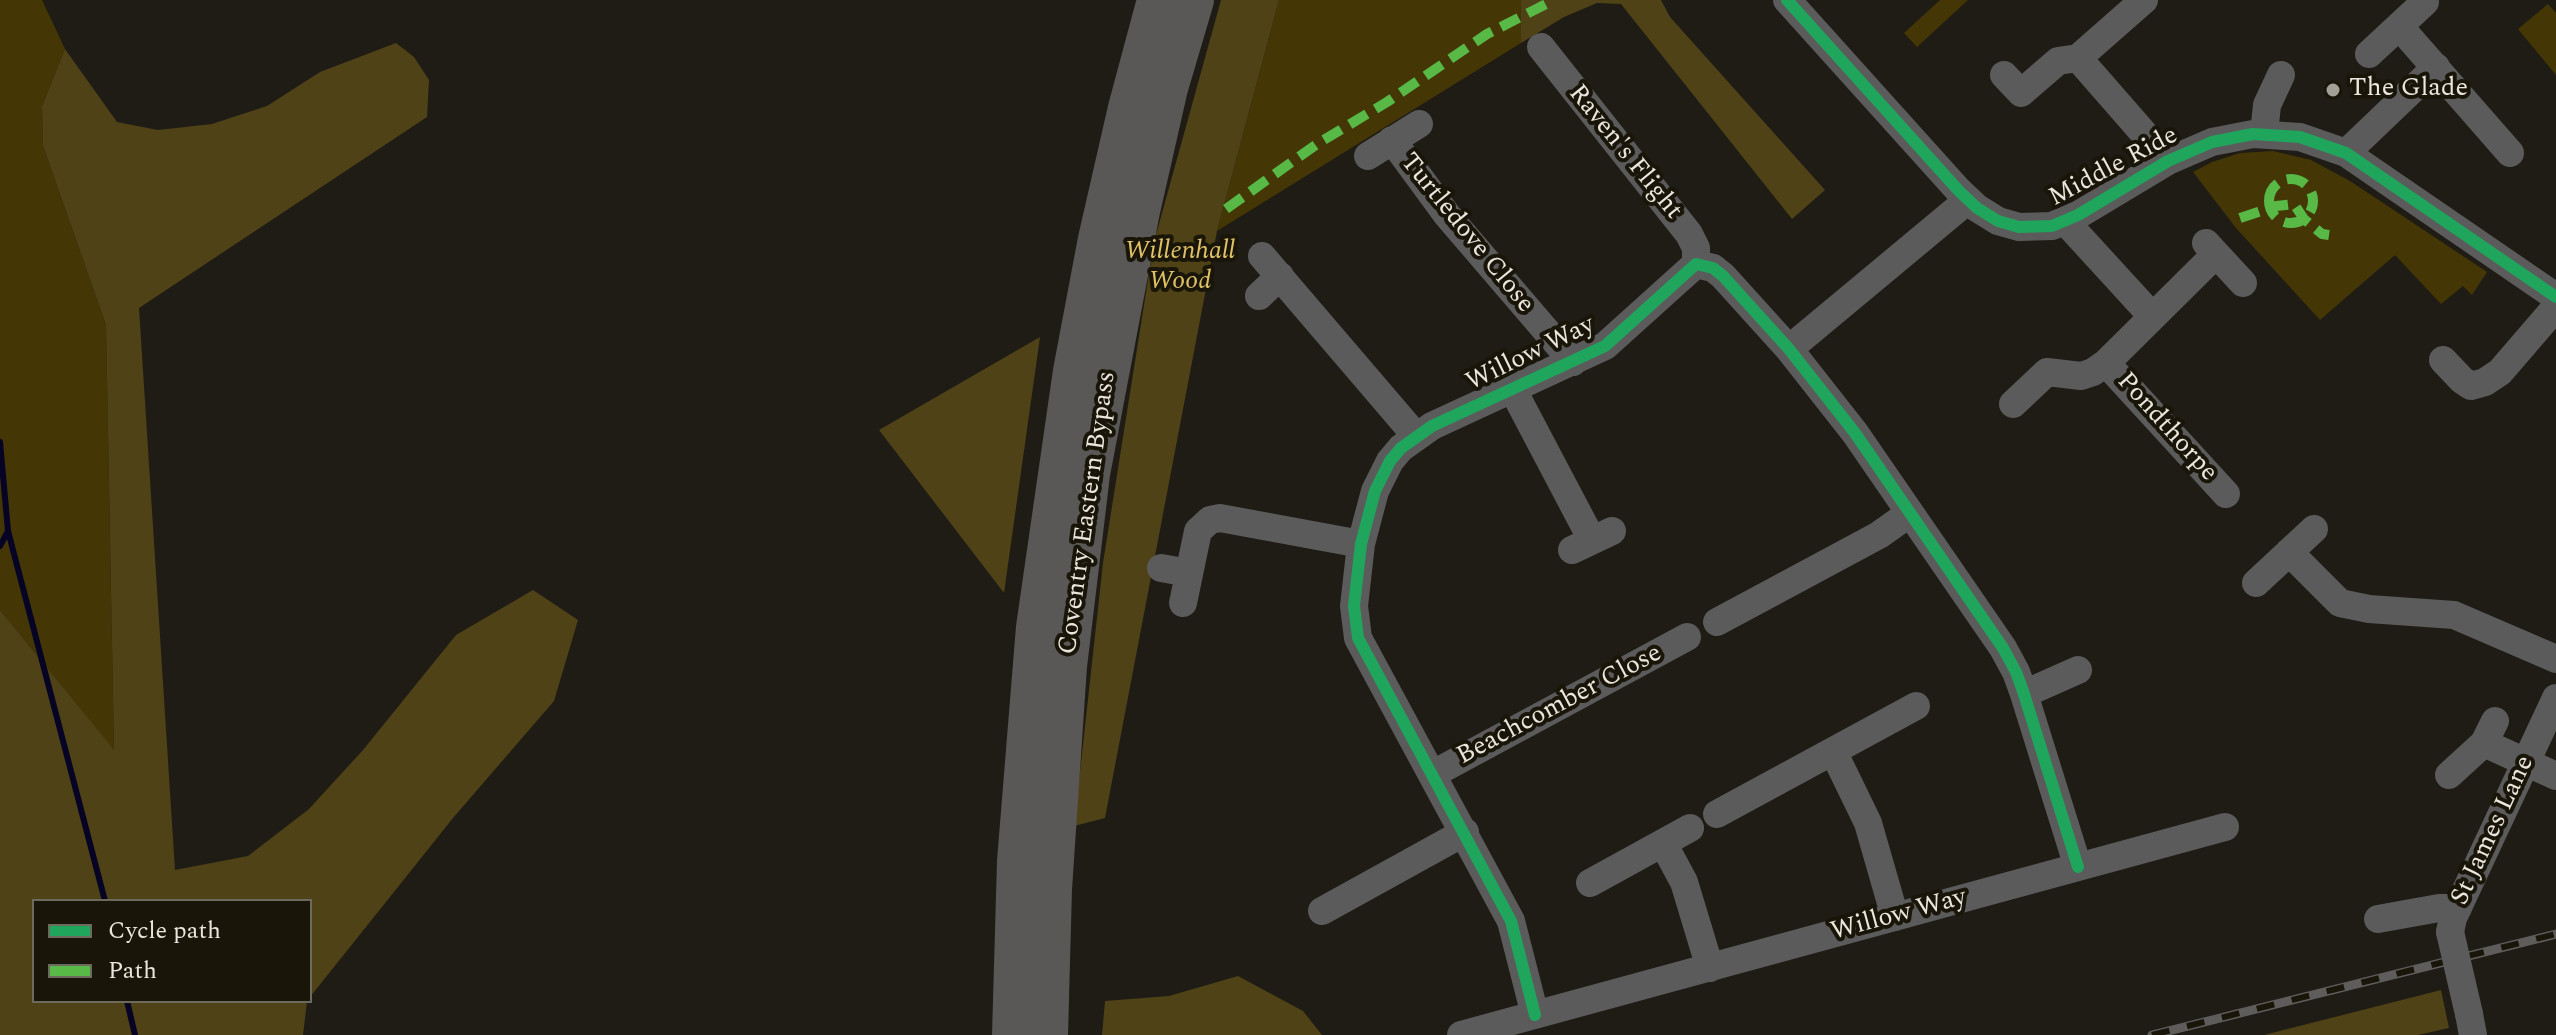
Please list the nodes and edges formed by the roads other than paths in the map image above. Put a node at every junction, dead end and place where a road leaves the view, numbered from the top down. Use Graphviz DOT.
graph roads {
  1 [pos="1157,0"];
  2 [pos="1194,0"];
  3 [pos="2144,0"];
  4 [pos="2425,2"];
  5 [pos="1795,3"];
  6 [pos="2399,26"];
  7 [pos="1539,49"];
  8 [pos="2369,54"];
  9 [pos="2078,58"];
  10 [pos="2436,67"];
  11 [pos="2004,75"];
  12 [pos="2281,75"];
  13 [pos="1419,124"];
  14 [pos="2264,134"];
  15 [pos="1392,140"];
  16 [pos="2346,153"];
  17 [pos="2510,153"];
  18 [pos="1368,156"];
  19 [pos="2168,161"];
  20 [pos="1968,200"];
  21 [pos="2065,221"];
  22 [pos="1696,264"];
  23 [pos="2243,283"];
  24 [pos="1259,296"];
  25 [pos="2556,297"];
  26 [pos="2556,307"];
  27 [pos="2152,316"];
  28 [pos="1789,349"];
  29 [pos="2443,360"];
  30 [pos="1573,362"];
  31 [pos="2106,363"];
  32 [pos="1513,390"];
  33 [pos="2013,404"];
  34 [pos="1416,436"];
  35 [pos="2226,494"];
  36 [pos="1910,513"];
  37 [pos="2314,529"];
  38 [pos="1592,540"];
  39 [pos="1361,544"];
  40 [pos="2289,552"];
  41 [pos="1161,568"];
  42 [pos="1189,573"];
  43 [pos="2256,583"];
  44 [pos="1183,603"];
  45 [pos="1717,622"];
  46 [pos="1687,637"];
  47 [pos="2556,659"];
  48 [pos="2078,670"];
  49 [pos="2024,694"];
  50 [pos="2556,698"];
  51 [pos="1916,706"];
  52 [pos="1833,751"];
  53 [pos="2526,762"];
  54 [pos="1433,774"];
  55 [pos="2449,775"];
  56 [pos="2556,776"];
  57 [pos="1717,814"];
  58 [pos="2225,827"];
  59 [pos="1690,828"];
  60 [pos="1465,832"];
  61 [pos="1663,843"];
  62 [pos="2078,867"];
  63 [pos="1590,883"];
  64 [pos="1322,911"];
  65 [pos="1895,917"];
  66 [pos="2378,919"];
  67 [pos="2454,920"];
  68 [pos="1710,968"];
  69 [pos="1535,1015"];
  70 [pos="2471,1025"];
  71 [pos="1012,1035"];
  72 [pos="1048,1035"];
  73 [pos="1461,1035"];
  1 -- 71 [label="highway, Coventry Eastern Bypass"];
  2 -- 72 [label="highway, Coventry Eastern Bypass"];
  3 -- 9 [label="street"];
  4 -- 6 [label="street"];
  5 -- 20 [label="street, Middle Ride"];
  6 -- 8 [label="street"];
  6 -- 10 [label="street"];
  7 -- 22 [label="street, Raven's Flight"];
  9 -- 11 [label="street"];
  9 -- 19 [label="street"];
  10 -- 16 [label="street"];
  10 -- 17 [label="street"];
  12 -- 14 [label="street"];
  13 -- 15 [label="street, Turtledove Close"];
  14 -- 16 [label="street, Middle Ride"];
  14 -- 19 [label="street, Middle Ride"];
  15 -- 18 [label="street, Turtledove Close"];
  15 -- 30 [label="street, Turtledove Close"];
  16 -- 25 [label="street, Middle Ride"];
  19 -- 21 [label="street, Middle Ride"];
  20 -- 21 [label="street, Middle Ride"];
  20 -- 28 [label="street"];
  21 -- 27 [label="street"];
  22 -- 28 [label="street"];
  22 -- 30 [label="street, Willow Way"];
  23 -- 27 [label="street, Pondthorpe"];
  24 -- 34 [label="street"];
  26 -- 29 [label="street"];
  27 -- 31 [label="street, Pondthorpe"];
  28 -- 36 [label="street"];
  30 -- 32 [label="street, Willow Way"];
  31 -- 33 [label="street, Pondthorpe"];
  31 -- 35 [label="street, Pondthorpe"];
  32 -- 34 [label="street, Willow Way"];
  32 -- 38 [label="street"];
  34 -- 39 [label="street, Willow Way"];
  36 -- 45 [label="street"];
  36 -- 49 [label="street"];
  37 -- 40 [label="street"];
  39 -- 42 [label="street"];
  39 -- 54 [label="street, Willow Way"];
  40 -- 43 [label="street"];
  40 -- 47 [label="street"];
  41 -- 42 [label="street"];
  42 -- 44 [label="street"];
  46 -- 54 [label="street, Beachcomber Close"];
  48 -- 49 [label="street"];
  49 -- 62 [label="street"];
  50 -- 53 [label="street, St James Lane"];
  51 -- 52 [label="street"];
  52 -- 57 [label="street"];
  52 -- 65 [label="street"];
  53 -- 55 [label="street"];
  53 -- 56 [label="street"];
  53 -- 67 [label="street, St James Lane"];
  54 -- 60 [label="street, Willow Way"];
  58 -- 62 [label="street, Willow Way"];
  59 -- 61 [label="street"];
  60 -- 64 [label="street"];
  60 -- 69 [label="street, Willow Way"];
  61 -- 63 [label="street"];
  61 -- 68 [label="street"];
  62 -- 65 [label="street, Willow Way"];
  65 -- 68 [label="street, Willow Way"];
  66 -- 67 [label="street"];
  67 -- 70 [label="street, St James Lane, bridge"];
  68 -- 69 [label="street, Willow Way"];
  69 -- 73 [label="street, Willow Way"];
}
